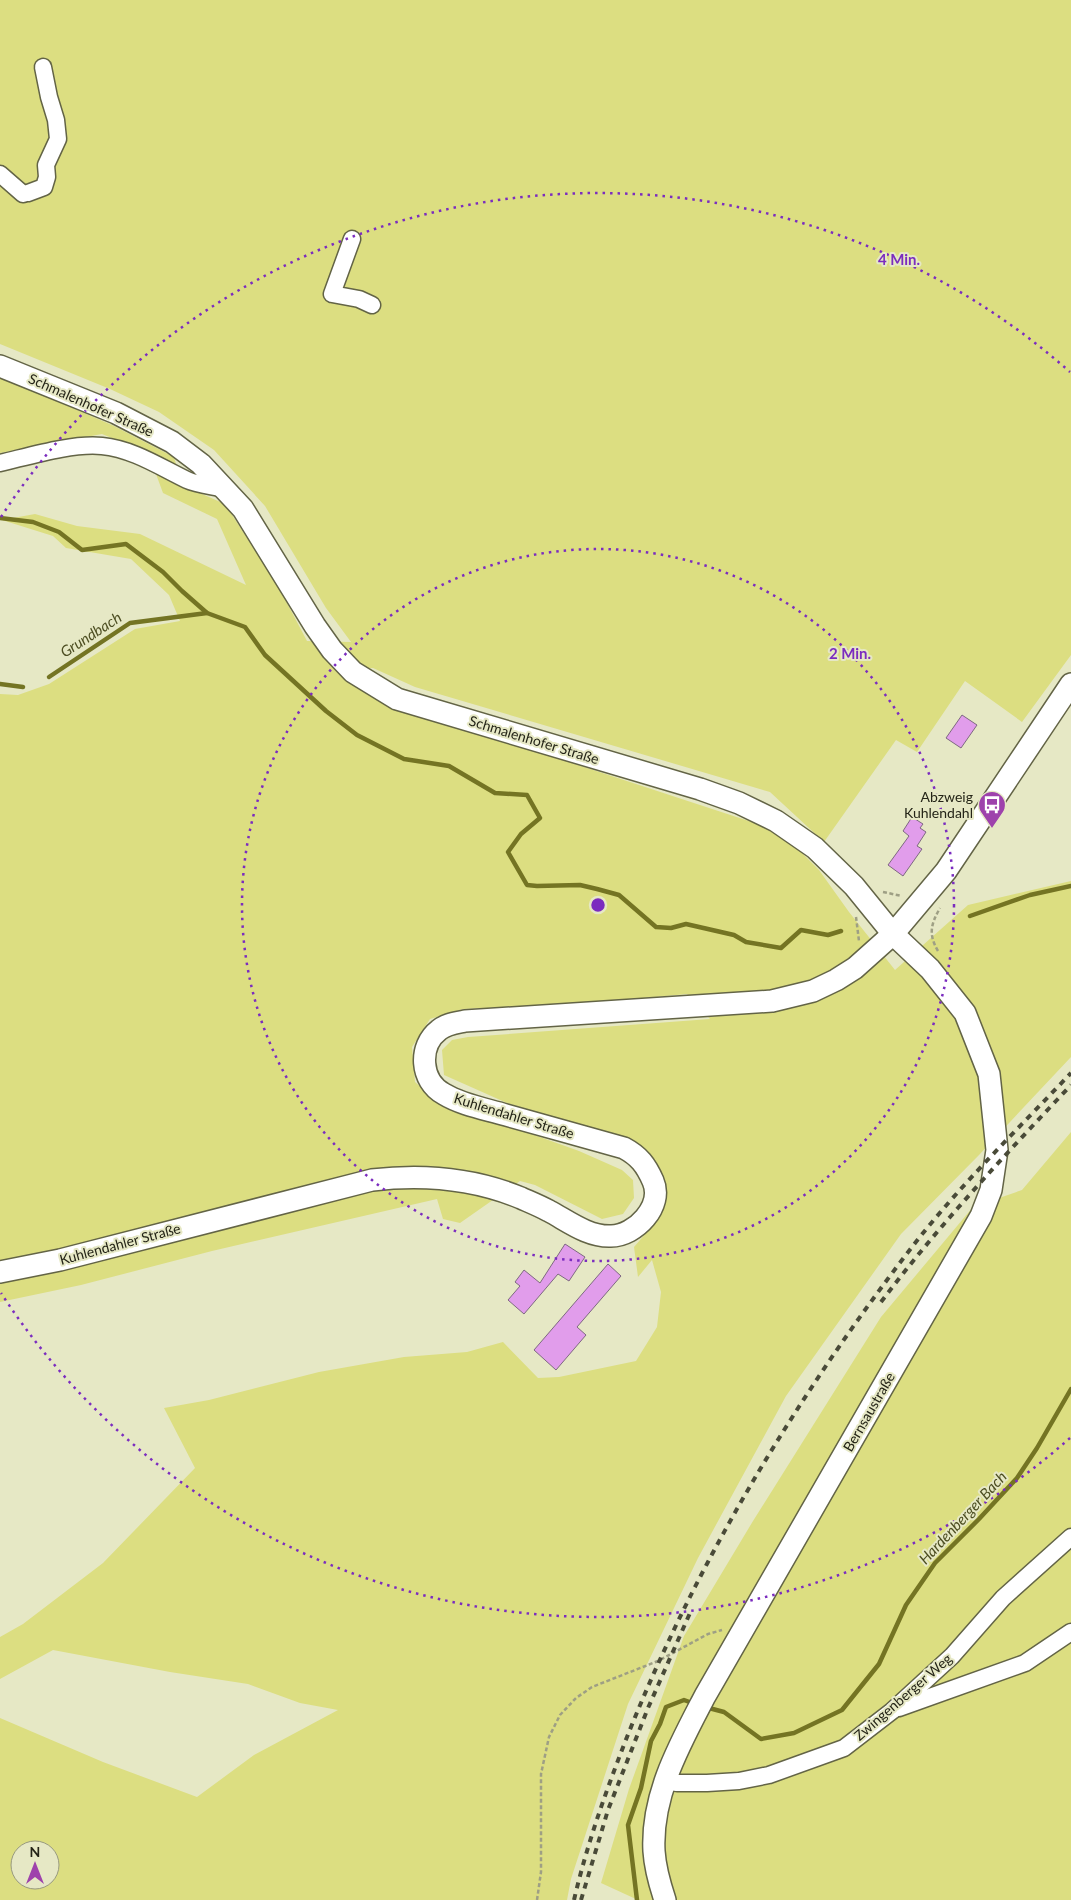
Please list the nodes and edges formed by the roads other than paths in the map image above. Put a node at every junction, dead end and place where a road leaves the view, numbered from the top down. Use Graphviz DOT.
graph roads {
  1 [pos="43,66"];
  2 [pos="0,174"];
  3 [pos="352,239"];
  4 [pos="372,305"];
  5 [pos="0,366"];
  6 [pos="0,463"];
  7 [pos="225,489"];
  8 [pos="1071,684"];
  9 [pos="893,934"];
  10 [pos="0,1272"];
  11 [pos="1071,1537"];
  12 [pos="1071,1632"];
  13 [pos="892,1711"];
  14 [pos="665,1781"];
  15 [pos="665,1900"];
  1 -- 2 [label="lane"];
  3 -- 4 [label="lane"];
  5 -- 7 [label="main road, Schmalenhofer Straße"];
  6 -- 7 [label="lane, Schmalenhofer Straße"];
  7 -- 9 [label="main road, Schmalenhofer Straße"];
  8 -- 9 [label="main road, Kuhlendahler Straße"];
  9 -- 10 [label="main road, Kuhlendahler Straße"];
  9 -- 14 [label="main road, Bernsaustraße"];
  11 -- 13 [label="lane, Zwingenberger Weg"];
  12 -- 13 [label="lane"];
  13 -- 14 [label="lane, Zwingenberger Weg"];
  14 -- 15 [label="main road, Bernsaustraße"];
}
